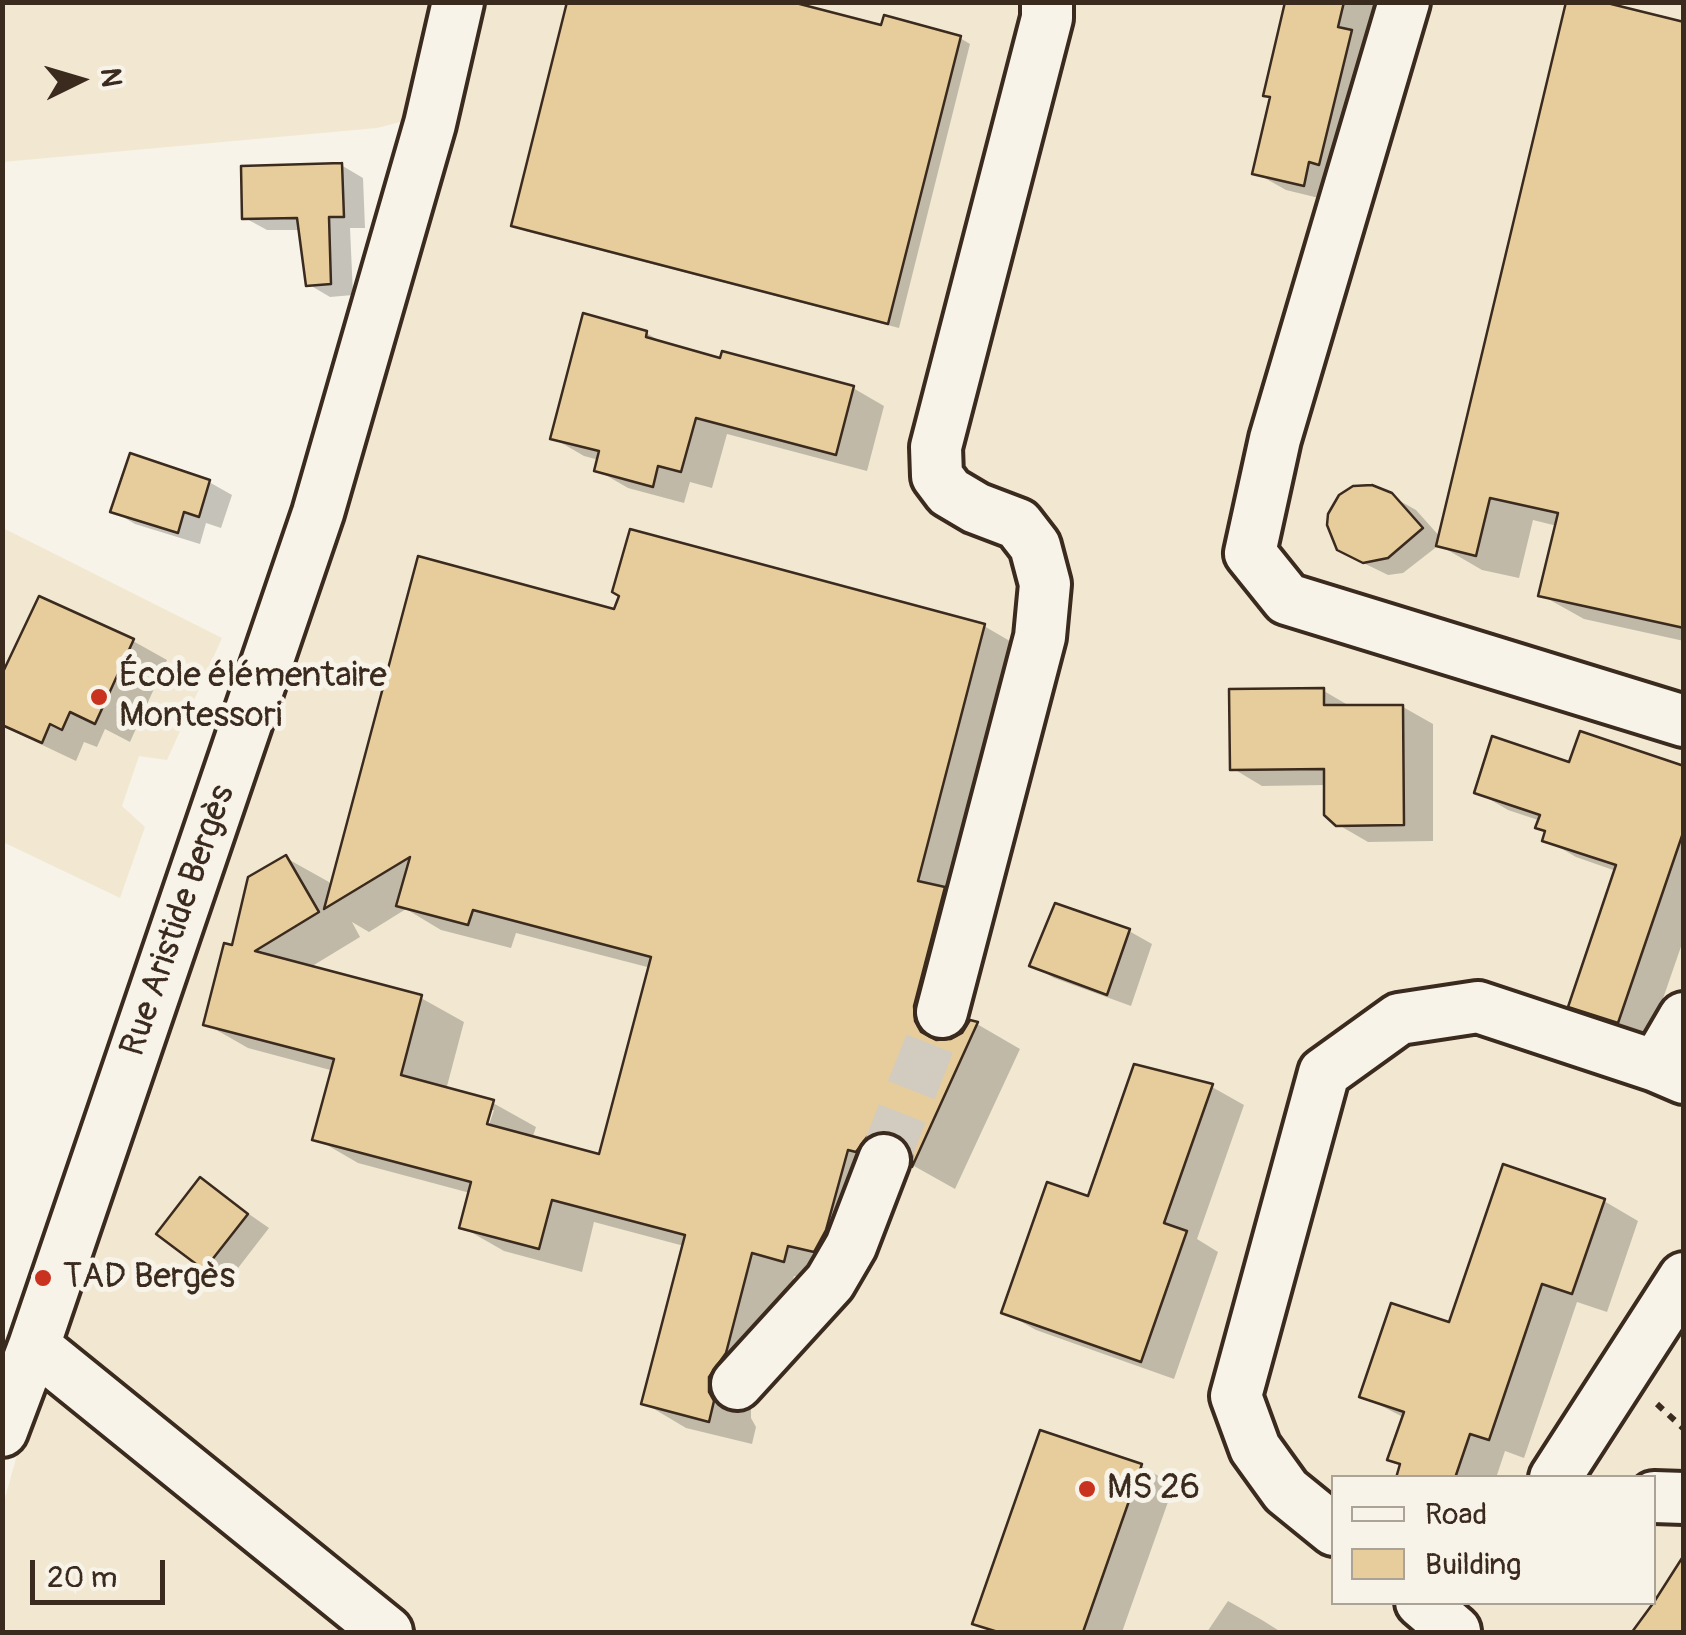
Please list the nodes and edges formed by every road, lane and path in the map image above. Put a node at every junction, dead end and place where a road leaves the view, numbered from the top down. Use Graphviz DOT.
graph roads {
  1 [pos="458,2"];
  2 [pos="1047,2"];
  3 [pos="1404,2"];
  4 [pos="1684,720"];
  5 [pos="942,1012"];
  6 [pos="1684,1018"];
  7 [pos="1670,1072"];
  8 [pos="884,1160"];
  9 [pos="1684,1278"];
  10 [pos="34,1346"];
  11 [pos="737,1384"];
  12 [pos="2,1431"];
  13 [pos="1563,1474"];
  14 [pos="1656,1496"];
  15 [pos="1684,1498"];
  16 [pos="1331,1528"];
  17 [pos="386,1632"];
  1 -- 10 [label="street, Rue Aristide Bergès"];
  2 -- 5 [label="street"];
  3 -- 4 [label="street"];
  6 -- 7 [label="street"];
  7 -- 16 [label="street"];
  8 -- 11 [label="street"];
  9 -- 13 [label="street"];
  10 -- 12 [label="street, Rue Aristide Bergès"];
  10 -- 17 [label="street"];
  14 -- 15 [label="street"];
}
